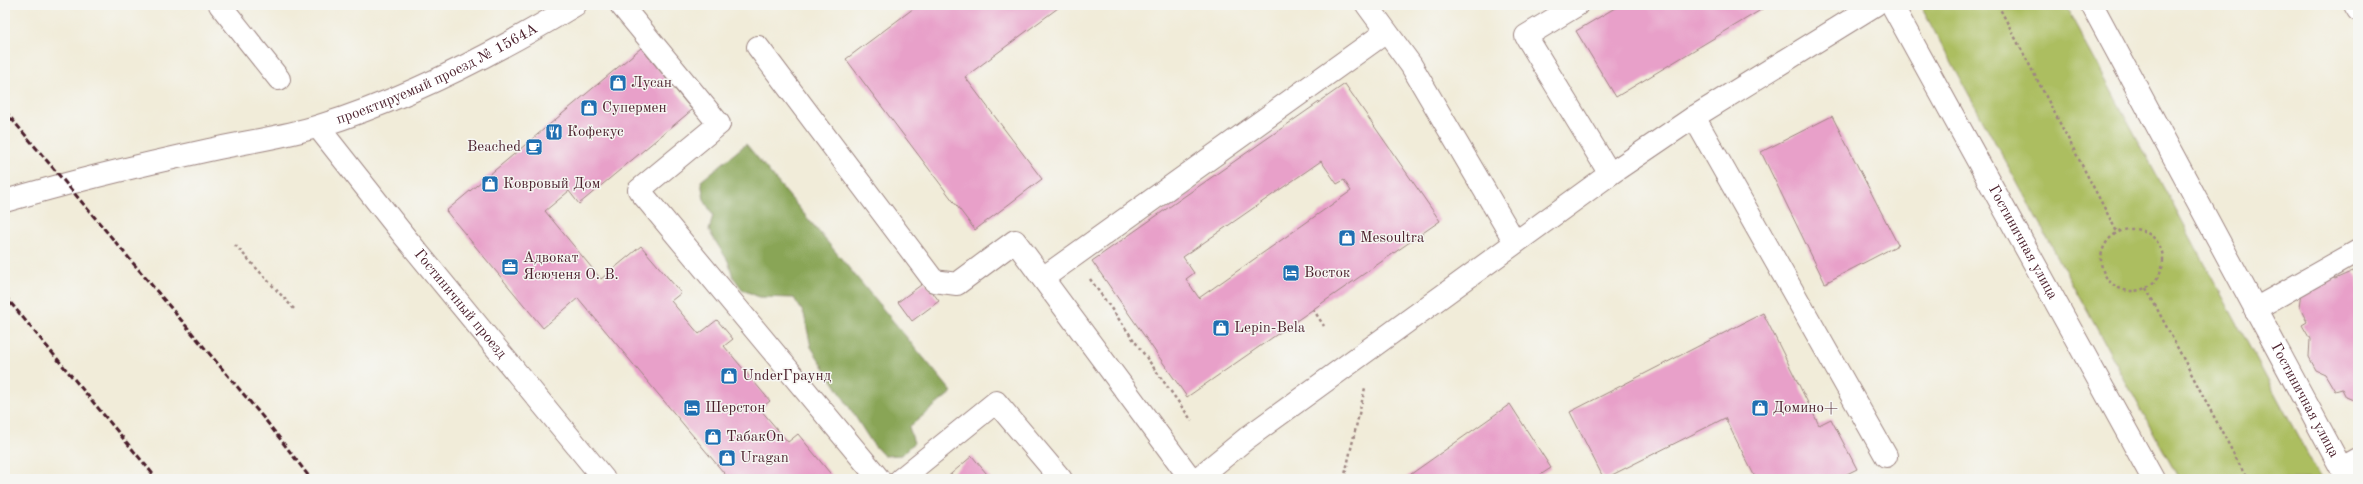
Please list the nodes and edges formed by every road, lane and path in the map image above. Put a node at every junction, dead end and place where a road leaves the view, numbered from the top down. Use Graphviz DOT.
graph roads {
  1 [pos="220,5"];
  2 [pos="574,5"];
  3 [pos="621,5"];
  4 [pos="1367,5"];
  5 [pos="1577,5"];
  6 [pos="1875,5"];
  7 [pos="1892,5"];
  8 [pos="1998,5"];
  9 [pos="2092,5"];
  10 [pos="2355,5"];
  11 [pos="2358,10"];
  12 [pos="1386,32"];
  13 [pos="758,47"];
  14 [pos="279,79"];
  15 [pos="1694,117"];
  16 [pos="318,127"];
  17 [pos="1610,174"];
  18 [pos="5,201"];
  19 [pos="2117,232"];
  20 [pos="1515,242"];
  21 [pos="235,245"];
  22 [pos="2358,251"];
  23 [pos="1074,256"];
  24 [pos="1043,278"];
  25 [pos="2146,288"];
  26 [pos="1313,309"];
  27 [pos="2255,309"];
  28 [pos="295,310"];
  29 [pos="1324,326"];
  30 [pos="1365,388"];
  31 [pos="1192,421"];
  32 [pos="1886,456"];
  33 [pos="2349,469"];
  34 [pos="604,479"];
  35 [pos="879,479"];
  36 [pos="901,479"];
  37 [pos="1061,479"];
  38 [pos="1191,479"];
  39 [pos="1197,479"];
  40 [pos="1344,479"];
  41 [pos="2154,479"];
  42 [pos="2247,479"];
  1 -- 14 [label="street"];
  2 -- 16 [label="street, проектируемый проезд № 1564А"];
  3 -- 35 [label="street"];
  4 -- 12 [label="street"];
  5 -- 17 [label="street"];
  6 -- 15 [label="street"];
  7 -- 41 [label="street, Гостиничная улица"];
  8 -- 19 [label="path"];
  9 -- 27 [label="street, Гостиничная улица"];
  10 -- 11 [label="street"];
  12 -- 20 [label="street"];
  12 -- 23 [label="street"];
  13 -- 24 [label="street"];
  15 -- 17 [label="street"];
  15 -- 32 [label="street"];
  16 -- 18 [label="street, проектируемый проезд № 1564А"];
  16 -- 34 [label="street, Гостиничный проезд"];
  17 -- 20 [label="street"];
  19 -- 25 [label="path"];
  19 -- 25 [label="path"];
  20 -- 39 [label="street"];
  21 -- 28 [label="path"];
  22 -- 27 [label="street"];
  23 -- 24 [label="street"];
  23 -- 31 [label="path"];
  24 -- 38 [label="street"];
  25 -- 42 [label="path"];
  26 -- 29 [label="path"];
  27 -- 33 [label="street, Гостиничная улица"];
  30 -- 40 [label="path"];
  36 -- 37 [label="street"];
}
